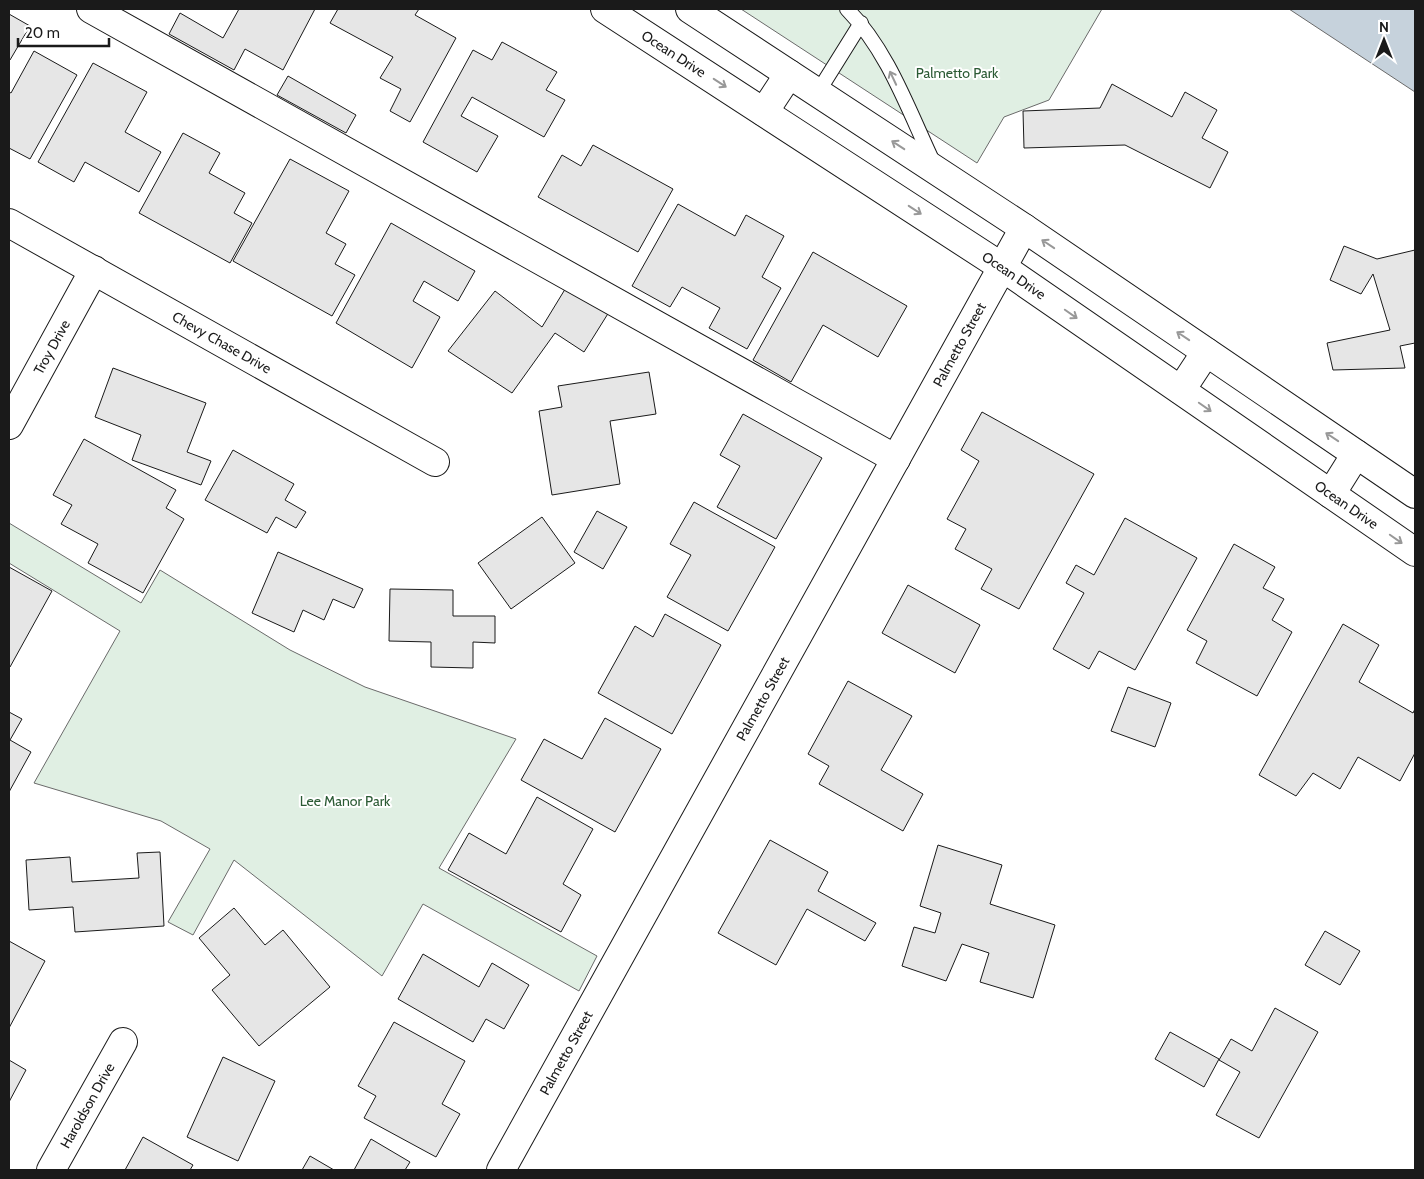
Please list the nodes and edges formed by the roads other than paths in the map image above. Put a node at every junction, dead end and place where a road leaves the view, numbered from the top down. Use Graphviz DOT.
graph roads {
  1 [pos="91,9"];
  2 [pos="605,9"];
  3 [pos="690,9"];
  4 [pos="847,9"];
  5 [pos="860,23"];
  6 [pos="789,74"];
  7 [pos="818,92"];
  8 [pos="764,112"];
  9 [pos="936,170"];
  10 [pos="9,223"];
  11 [pos="1024,228"];
  12 [pos="1002,267"];
  13 [pos="94,270"];
  14 [pos="1206,352"];
  15 [pos="1181,390"];
  16 [pos="9,424"];
  17 [pos="1356,454"];
  18 [pos="896,458"];
  19 [pos="435,462"];
  20 [pos="1331,494"];
  21 [pos="1415,494"];
  22 [pos="1415,552"];
  23 [pos="123,1042"];
  24 [pos="51,1170"];
  25 [pos="501,1170"];
  1 -- 18 [label="street"];
  2 -- 8 [label="street, Ocean Drive, one-way"];
  3 -- 6 [label="street"];
  4 -- 5 [label="lane"];
  5 -- 7 [label="lane"];
  9 -- 5 [label="lane, one-way"];
  6 -- 7 [label="street"];
  6 -- 8 [label="street"];
  9 -- 7 [label="street, one-way"];
  8 -- 12 [label="street, Ocean Drive, one-way"];
  9 -- 11 [label="street"];
  10 -- 13 [label="street, Chevy Chase Drive"];
  11 -- 12 [label="street, Palmetto Street"];
  14 -- 11 [label="street, one-way"];
  12 -- 15 [label="street, Ocean Drive, one-way"];
  12 -- 18 [label="street, Palmetto Street"];
  13 -- 16 [label="street, Troy Drive"];
  13 -- 19 [label="street, Chevy Chase Drive"];
  14 -- 15 [label="street"];
  17 -- 14 [label="street, one-way"];
  15 -- 20 [label="street, Ocean Drive, one-way"];
  17 -- 20 [label="street"];
  17 -- 21 [label="street"];
  18 -- 25 [label="street, Palmetto Street"];
  20 -- 22 [label="street, Ocean Drive, one-way"];
  23 -- 24 [label="street, Haroldson Drive"];
}
